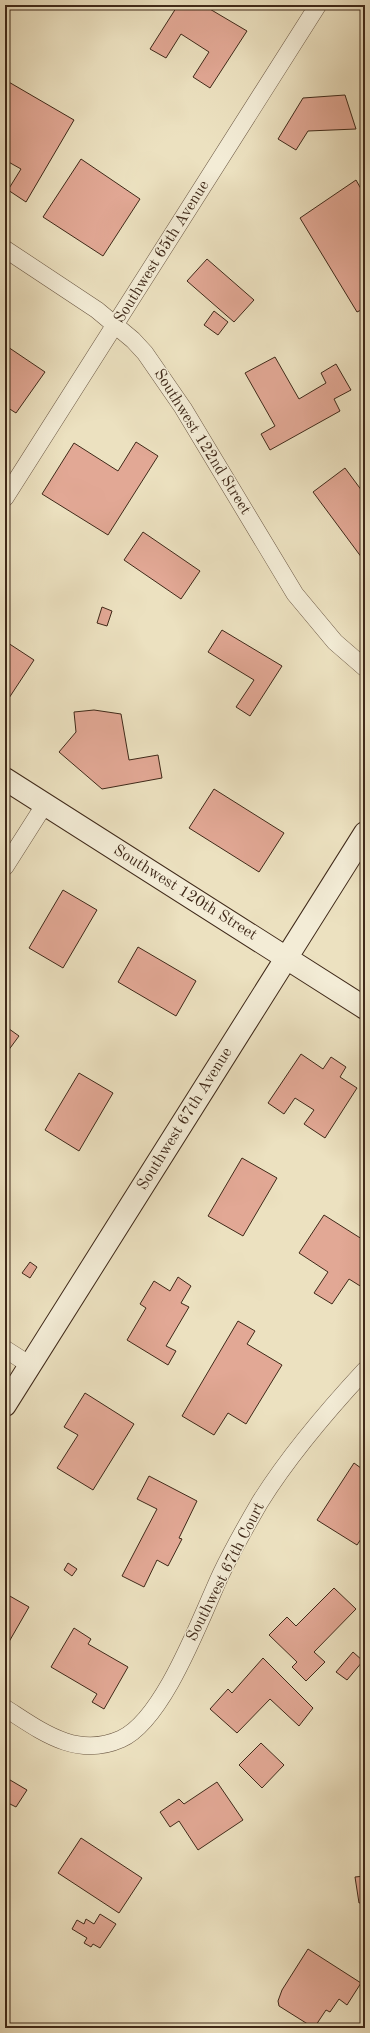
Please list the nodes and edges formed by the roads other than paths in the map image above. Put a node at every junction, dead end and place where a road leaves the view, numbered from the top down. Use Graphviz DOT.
graph roads {
  1 [pos="318,5"];
  2 [pos="5,250"];
  3 [pos="116,325"];
  4 [pos="5,498"];
  5 [pos="365,668"];
  6 [pos="5,779"];
  7 [pos="45,804"];
  8 [pos="365,833"];
  9 [pos="5,867"];
  10 [pos="286,958"];
  11 [pos="365,1008"];
  12 [pos="5,1349"];
  13 [pos="30,1364"];
  14 [pos="365,1370"];
  15 [pos="5,1405"];
  16 [pos="5,1708"];
  1 -- 3 [label="street, Southwest 65th Avenue"];
  2 -- 3 [label="street, Southwest 122nd Street"];
  3 -- 4 [label="street, Southwest 65th Avenue"];
  3 -- 5 [label="street, Southwest 122nd Street"];
  6 -- 7 [label="main road, Southwest 120th Street"];
  7 -- 9 [label="street"];
  7 -- 10 [label="main road, Southwest 120th Street"];
  8 -- 10 [label="main road, Southwest 67th Avenue"];
  10 -- 11 [label="main road, Southwest 120th Street"];
  10 -- 13 [label="main road, Southwest 67th Avenue"];
  12 -- 13 [label="street"];
  13 -- 15 [label="main road, Southwest 67th Avenue"];
  14 -- 16 [label="street, Southwest 67th Court"];
}
